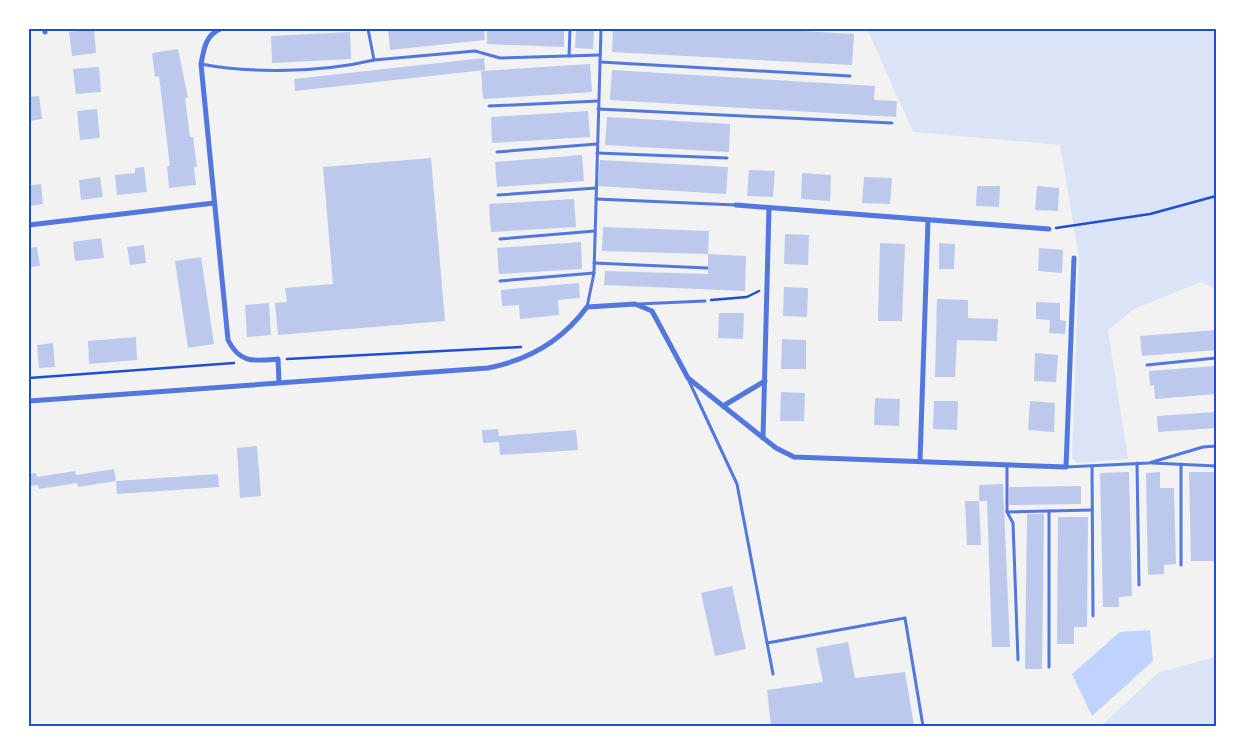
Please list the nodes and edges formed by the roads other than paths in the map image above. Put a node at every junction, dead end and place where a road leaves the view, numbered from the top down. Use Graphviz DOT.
graph roads {
  1 [pos="220,29"];
  2 [pos="368,29"];
  3 [pos="570,29"];
  4 [pos="600,29"];
  5 [pos="600,55"];
  6 [pos="569,56"];
  7 [pos="374,60"];
  8 [pos="600,62"];
  9 [pos="201,64"];
  10 [pos="850,76"];
  11 [pos="598,101"];
  12 [pos="489,106"];
  13 [pos="598,109"];
  14 [pos="892,123"];
  15 [pos="597,144"];
  16 [pos="497,152"];
  17 [pos="597,153"];
  18 [pos="726,158"];
  19 [pos="596,188"];
  20 [pos="498,195"];
  21 [pos="596,199"];
  22 [pos="214,203"];
  23 [pos="736,205"];
  24 [pos="769,208"];
  25 [pos="928,220"];
  26 [pos="29,225"];
  27 [pos="1049,229"];
  28 [pos="595,232"];
  29 [pos="500,239"];
  30 [pos="1074,258"];
  31 [pos="594,263"];
  32 [pos="707,268"];
  33 [pos="594,273"];
  34 [pos="500,281"];
  35 [pos="705,301"];
  36 [pos="635,304"];
  37 [pos="587,307"];
  38 [pos="1216,358"];
  39 [pos="1147,365"];
  40 [pos="688,378"];
  41 [pos="765,381"];
  42 [pos="279,382"];
  43 [pos="29,401"];
  44 [pos="723,406"];
  45 [pos="763,438"];
  46 [pos="1216,446"];
  47 [pos="920,461"];
  48 [pos="1149,463"];
  49 [pos="1136,464"];
  50 [pos="1181,464"];
  51 [pos="1006,465"];
  52 [pos="1092,466"];
  53 [pos="1216,466"];
  54 [pos="1066,467"];
  55 [pos="1092,510"];
  56 [pos="1049,511"];
  57 [pos="1007,512"];
  58 [pos="1181,565"];
  59 [pos="1140,586"];
  60 [pos="1093,616"];
  61 [pos="767,643"];
  62 [pos="1018,660"];
  63 [pos="1049,667"];
  64 [pos="773,674"];
  65 [pos="923,726"];
  1 -- 9 [label="street"];
  2 -- 7 [label="lane"];
  3 -- 6 [label="lane"];
  4 -- 5 [label="lane"];
  5 -- 6 [label="lane"];
  5 -- 8 [label="lane"];
  6 -- 7 [label="lane"];
  7 -- 9 [label="lane"];
  8 -- 10 [label="lane"];
  8 -- 11 [label="lane"];
  9 -- 22 [label="street"];
  11 -- 12 [label="lane"];
  11 -- 13 [label="lane"];
  13 -- 14 [label="lane"];
  13 -- 15 [label="lane"];
  15 -- 16 [label="lane"];
  15 -- 17 [label="lane"];
  17 -- 18 [label="lane"];
  17 -- 19 [label="lane"];
  19 -- 20 [label="lane"];
  19 -- 21 [label="lane"];
  21 -- 23 [label="lane"];
  21 -- 28 [label="lane"];
  22 -- 26 [label="street"];
  22 -- 42 [label="street"];
  23 -- 24 [label="street"];
  24 -- 25 [label="street"];
  24 -- 41 [label="street"];
  25 -- 27 [label="street"];
  25 -- 47 [label="street"];
  28 -- 29 [label="lane"];
  28 -- 31 [label="lane"];
  30 -- 54 [label="street"];
  31 -- 32 [label="lane"];
  31 -- 33 [label="lane"];
  33 -- 34 [label="lane"];
  33 -- 37 [label="lane"];
  35 -- 36 [label="lane"];
  36 -- 37 [label="street"];
  36 -- 40 [label="street"];
  37 -- 42 [label="street"];
  38 -- 39 [label="lane"];
  40 -- 44 [label="street"];
  40 -- 61 [label="lane"];
  41 -- 44 [label="street"];
  41 -- 45 [label="street"];
  42 -- 43 [label="street"];
  44 -- 45 [label="street"];
  45 -- 47 [label="street"];
  46 -- 48 [label="lane"];
  47 -- 51 [label="street"];
  48 -- 49 [label="lane"];
  48 -- 50 [label="lane"];
  49 -- 52 [label="lane"];
  49 -- 59 [label="lane"];
  50 -- 53 [label="lane"];
  50 -- 58 [label="lane"];
  51 -- 54 [label="street"];
  51 -- 57 [label="lane"];
  52 -- 54 [label="lane"];
  52 -- 55 [label="lane"];
  55 -- 56 [label="lane"];
  55 -- 60 [label="lane"];
  56 -- 57 [label="lane"];
  56 -- 63 [label="lane"];
  57 -- 62 [label="lane"];
  61 -- 64 [label="lane"];
  61 -- 65 [label="lane"];
}
